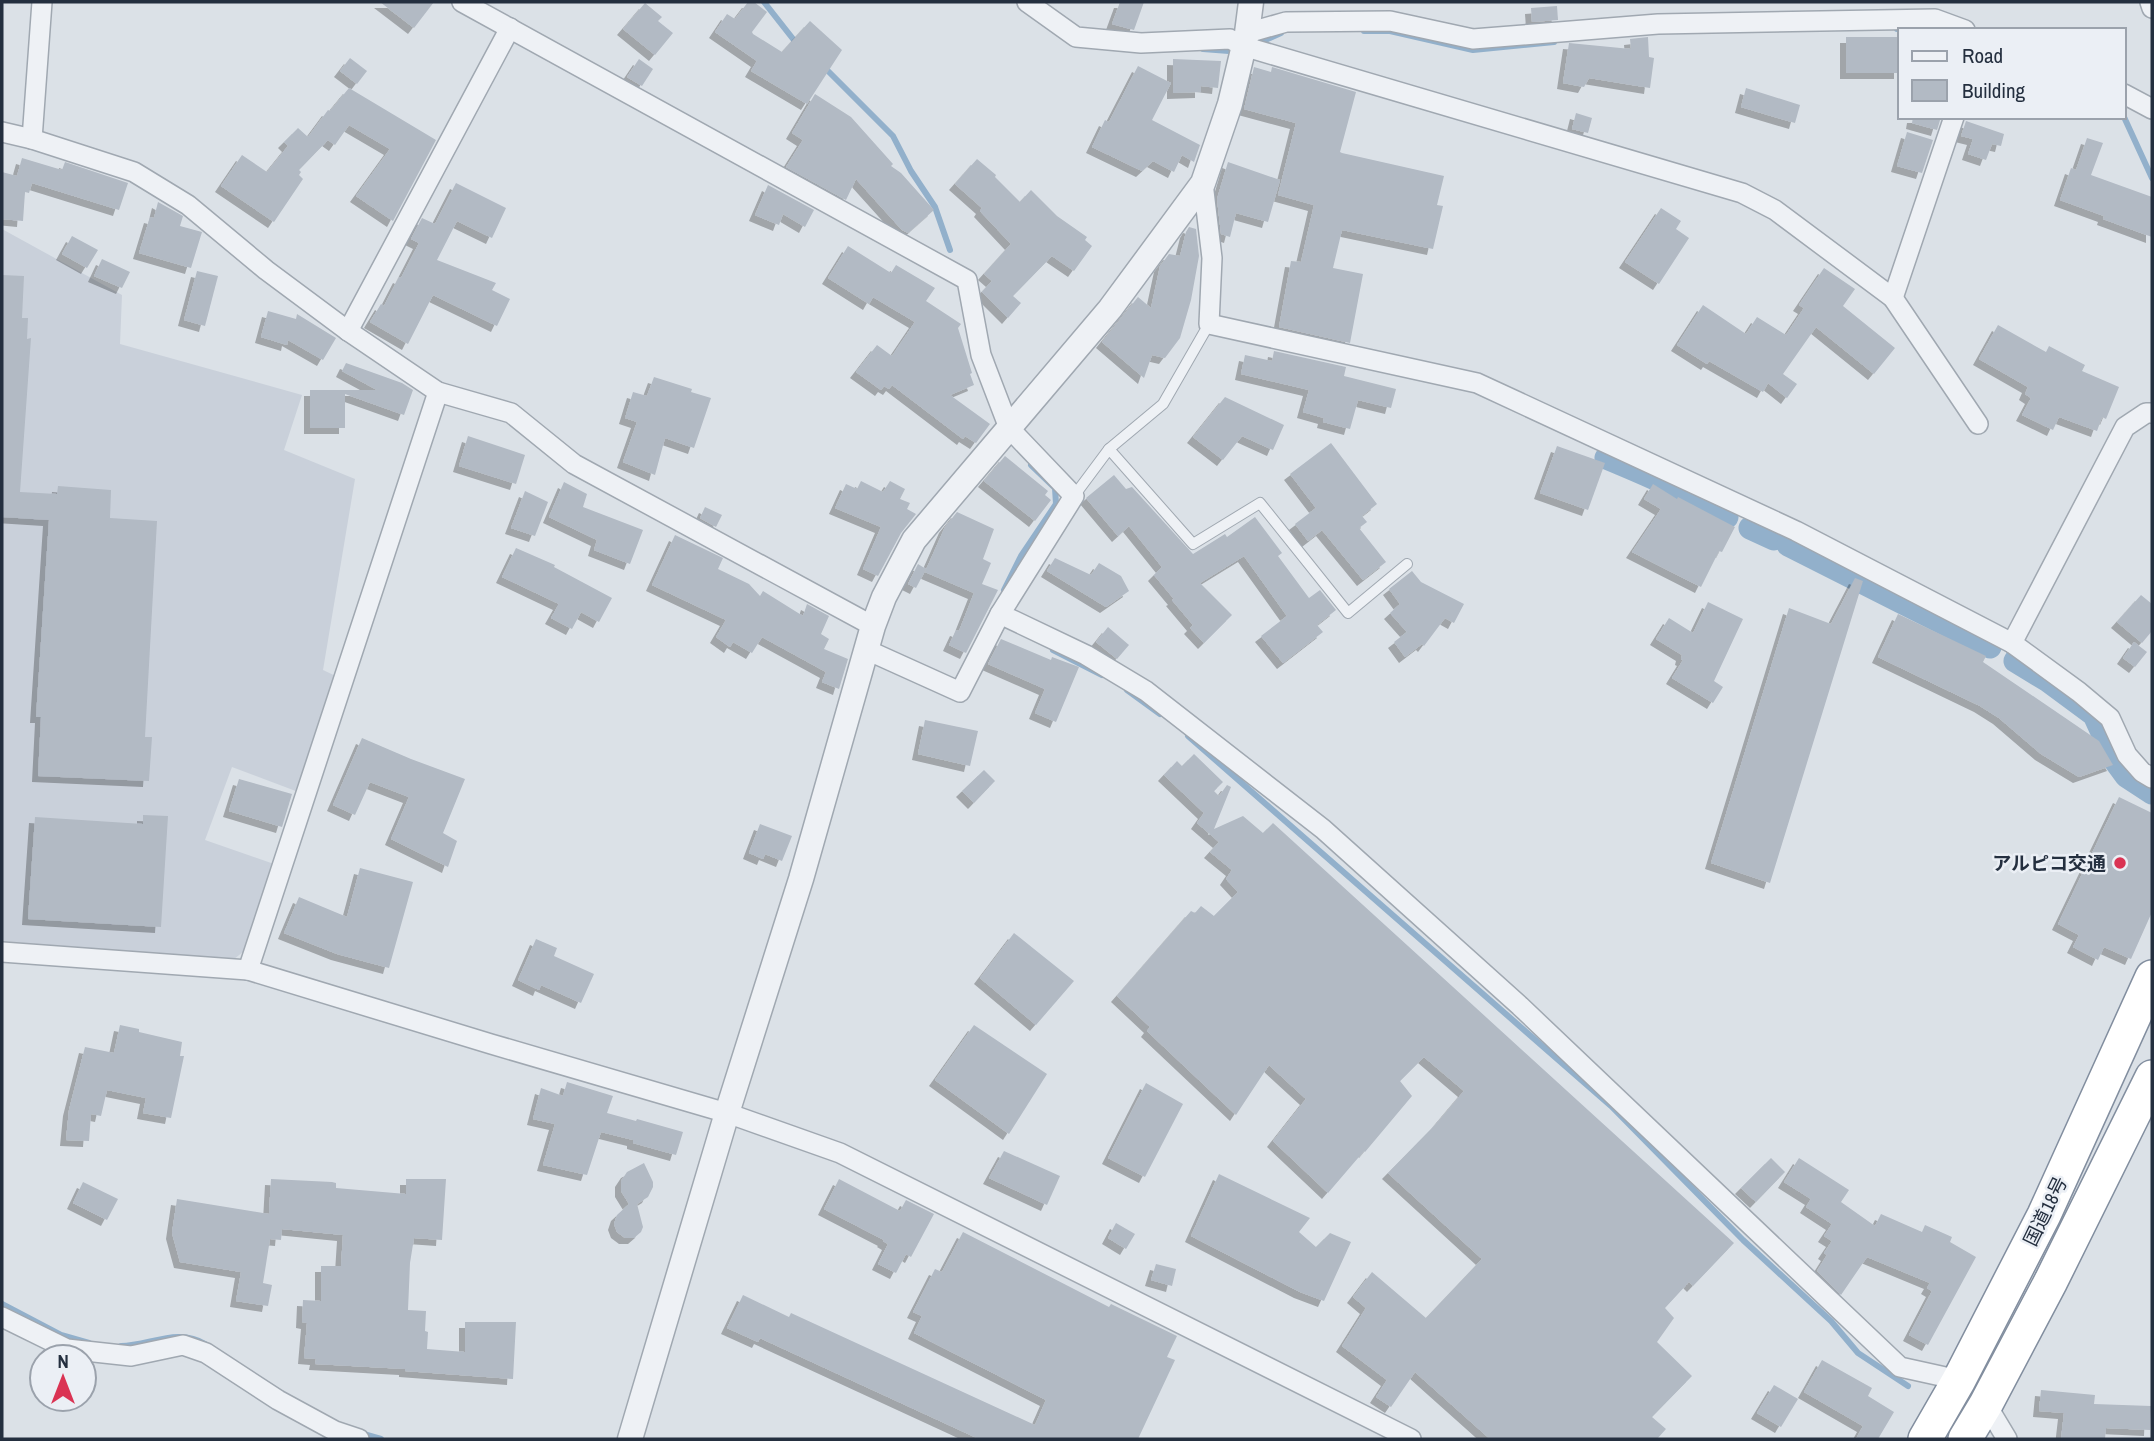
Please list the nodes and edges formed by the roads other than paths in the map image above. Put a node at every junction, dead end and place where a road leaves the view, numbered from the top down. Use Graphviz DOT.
graph roads {
  1 [pos="42,2"];
  2 [pos="462,2"];
  3 [pos="1027,2"];
  4 [pos="1251,2"];
  5 [pos="2150,2"];
  6 [pos="2152,8"];
  7 [pos="510,28"];
  8 [pos="1960,28"];
  9 [pos="1245,39"];
  10 [pos="2126,95"];
  11 [pos="2152,109"];
  12 [pos="1953,119"];
  13 [pos="2,132"];
  14 [pos="32,139"];
  15 [pos="1203,183"];
  16 [pos="1893,298"];
  17 [pos="1209,324"];
  18 [pos="348,331"];
  19 [pos="438,392"];
  20 [pos="2152,413"];
  21 [pos="1978,424"];
  22 [pos="1009,428"];
  23 [pos="1109,449"];
  24 [pos="1074,496"];
  25 [pos="1406,564"];
  26 [pos="1000,614"];
  27 [pos="870,638"];
  28 [pos="2012,643"];
  29 [pos="2152,778"];
  30 [pos="2,953"];
  31 [pos="248,970"];
  32 [pos="2152,977"];
  33 [pos="2152,1077"];
  34 [pos="727,1112"];
  35 [pos="2,1317"];
  36 [pos="1959,1380"];
  37 [pos="1986,1404"];
  38 [pos="359,1439"];
  39 [pos="630,1439"];
  40 [pos="1411,1439"];
  41 [pos="1925,1439"];
  42 [pos="1965,1439"];
  43 [pos="2007,1439"];
  1 -- 14 [label="street"];
  2 -- 7 [label="street"];
  3 -- 9 [label="street"];
  4 -- 9 [label="street"];
  5 -- 6 [label="street"];
  7 -- 18 [label="street"];
  7 -- 22 [label="street"];
  8 -- 9 [label="street"];
  9 -- 15 [label="street"];
  9 -- 16 [label="street"];
  10 -- 11 [label="street"];
  12 -- 16 [label="street"];
  13 -- 14 [label="street"];
  14 -- 18 [label="street"];
  15 -- 17 [label="street"];
  15 -- 22 [label="street"];
  16 -- 21 [label="street"];
  17 -- 23 [label="lane"];
  17 -- 28 [label="street"];
  18 -- 19 [label="street"];
  19 -- 27 [label="street"];
  19 -- 31 [label="street"];
  20 -- 28 [label="street"];
  22 -- 24 [label="street"];
  22 -- 27 [label="street"];
  23 -- 24 [label="lane"];
  23 -- 25 [label="lane"];
  24 -- 26 [label="street"];
  26 -- 27 [label="street"];
  26 -- 36 [label="street"];
  27 -- 34 [label="street"];
  28 -- 29 [label="street"];
  30 -- 31 [label="street"];
  31 -- 34 [label="street"];
  32 -- 36 [label="highway, 国道18号"];
  33 -- 37 [label="highway, 国道18号"];
  34 -- 39 [label="street"];
  34 -- 40 [label="street"];
  35 -- 38 [label="street"];
  36 -- 41 [label="highway, 国道18号"];
  37 -- 42 [label="highway, 国道18号"];
  37 -- 43 [label="street"];
}
